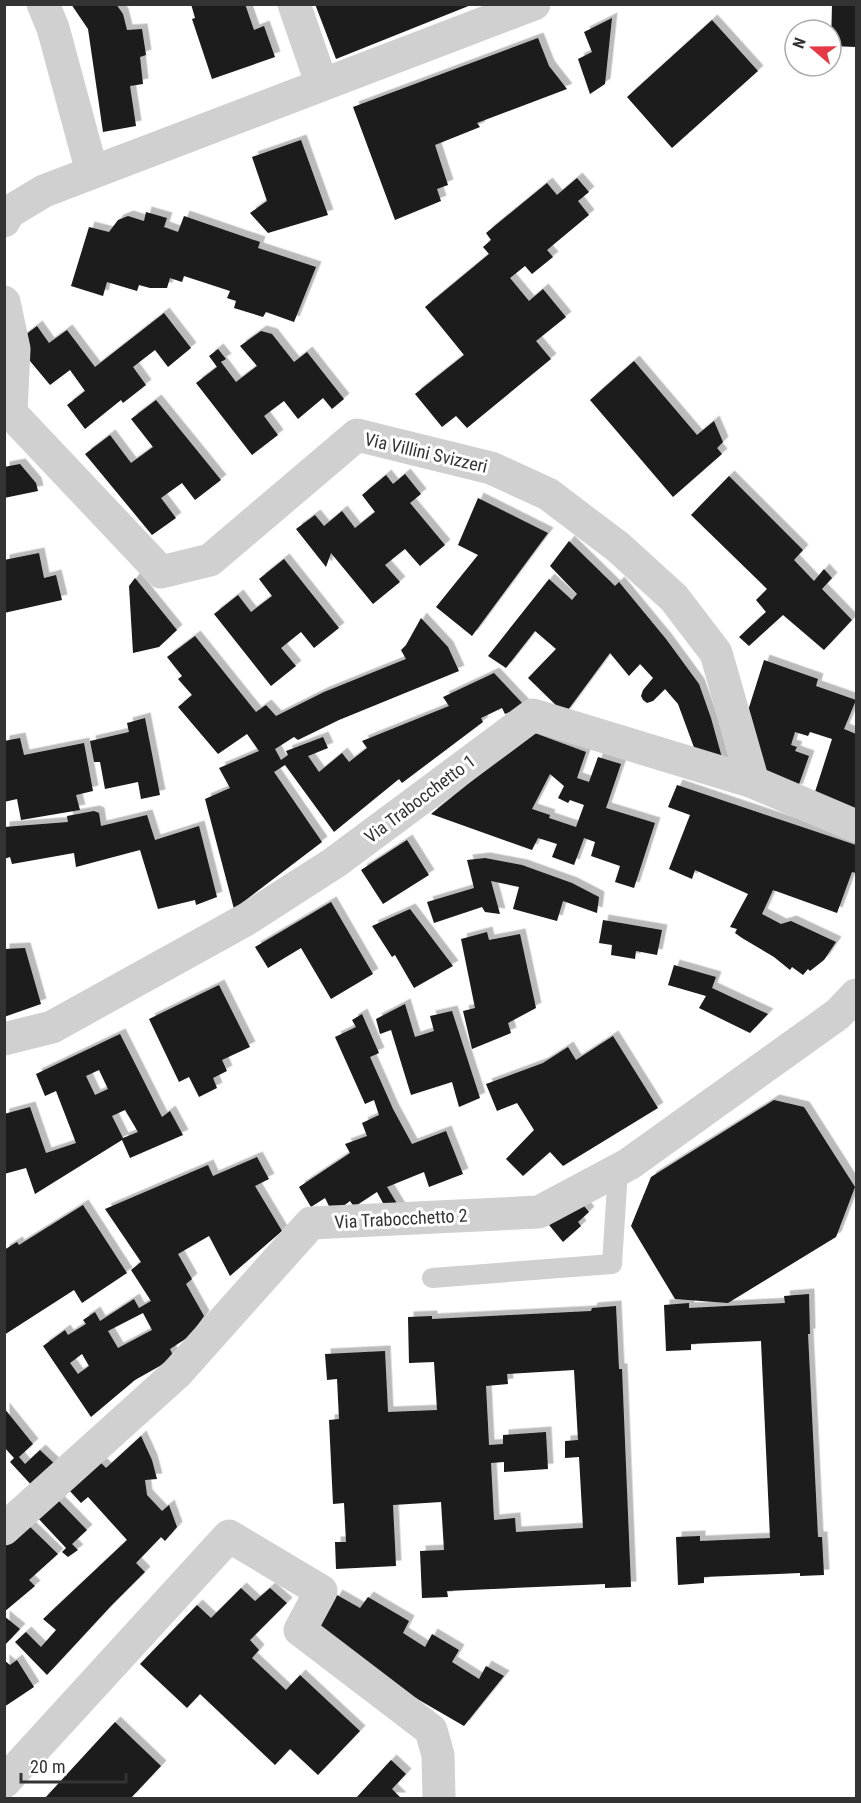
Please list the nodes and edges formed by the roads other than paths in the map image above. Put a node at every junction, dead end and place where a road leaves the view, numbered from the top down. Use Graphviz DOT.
graph roads {
  1 [pos="43,4"];
  2 [pos="294,4"];
  3 [pos="534,4"];
  4 [pos="322,85"];
  5 [pos="92,172"];
  6 [pos="4,221"];
  7 [pos="4,302"];
  8 [pos="8,414"];
  9 [pos="753,782"];
  10 [pos="856,826"];
  11 [pos="856,995"];
  12 [pos="4,1040"];
  13 [pos="618,1170"];
  14 [pos="432,1278"];
  15 [pos="4,1529"];
  16 [pos="4,1782"];
  17 [pos="439,1798"];
  1 -- 5 [label="street"];
  2 -- 4 [label="street"];
  3 -- 4 [label="street"];
  4 -- 5 [label="street"];
  5 -- 6 [label="street"];
  7 -- 8 [label="street, Via Villini Svizzeri"];
  8 -- 9 [label="street, Via Villini Svizzeri"];
  9 -- 10 [label="street, Via Trabocchetto 1"];
  9 -- 12 [label="street, Via Trabocchetto 1"];
  11 -- 13 [label="street, Via Trabocchetto 2"];
  13 -- 14 [label="lane"];
  13 -- 15 [label="street, Via Trabocchetto 2"];
  16 -- 17 [label="street"];
}
